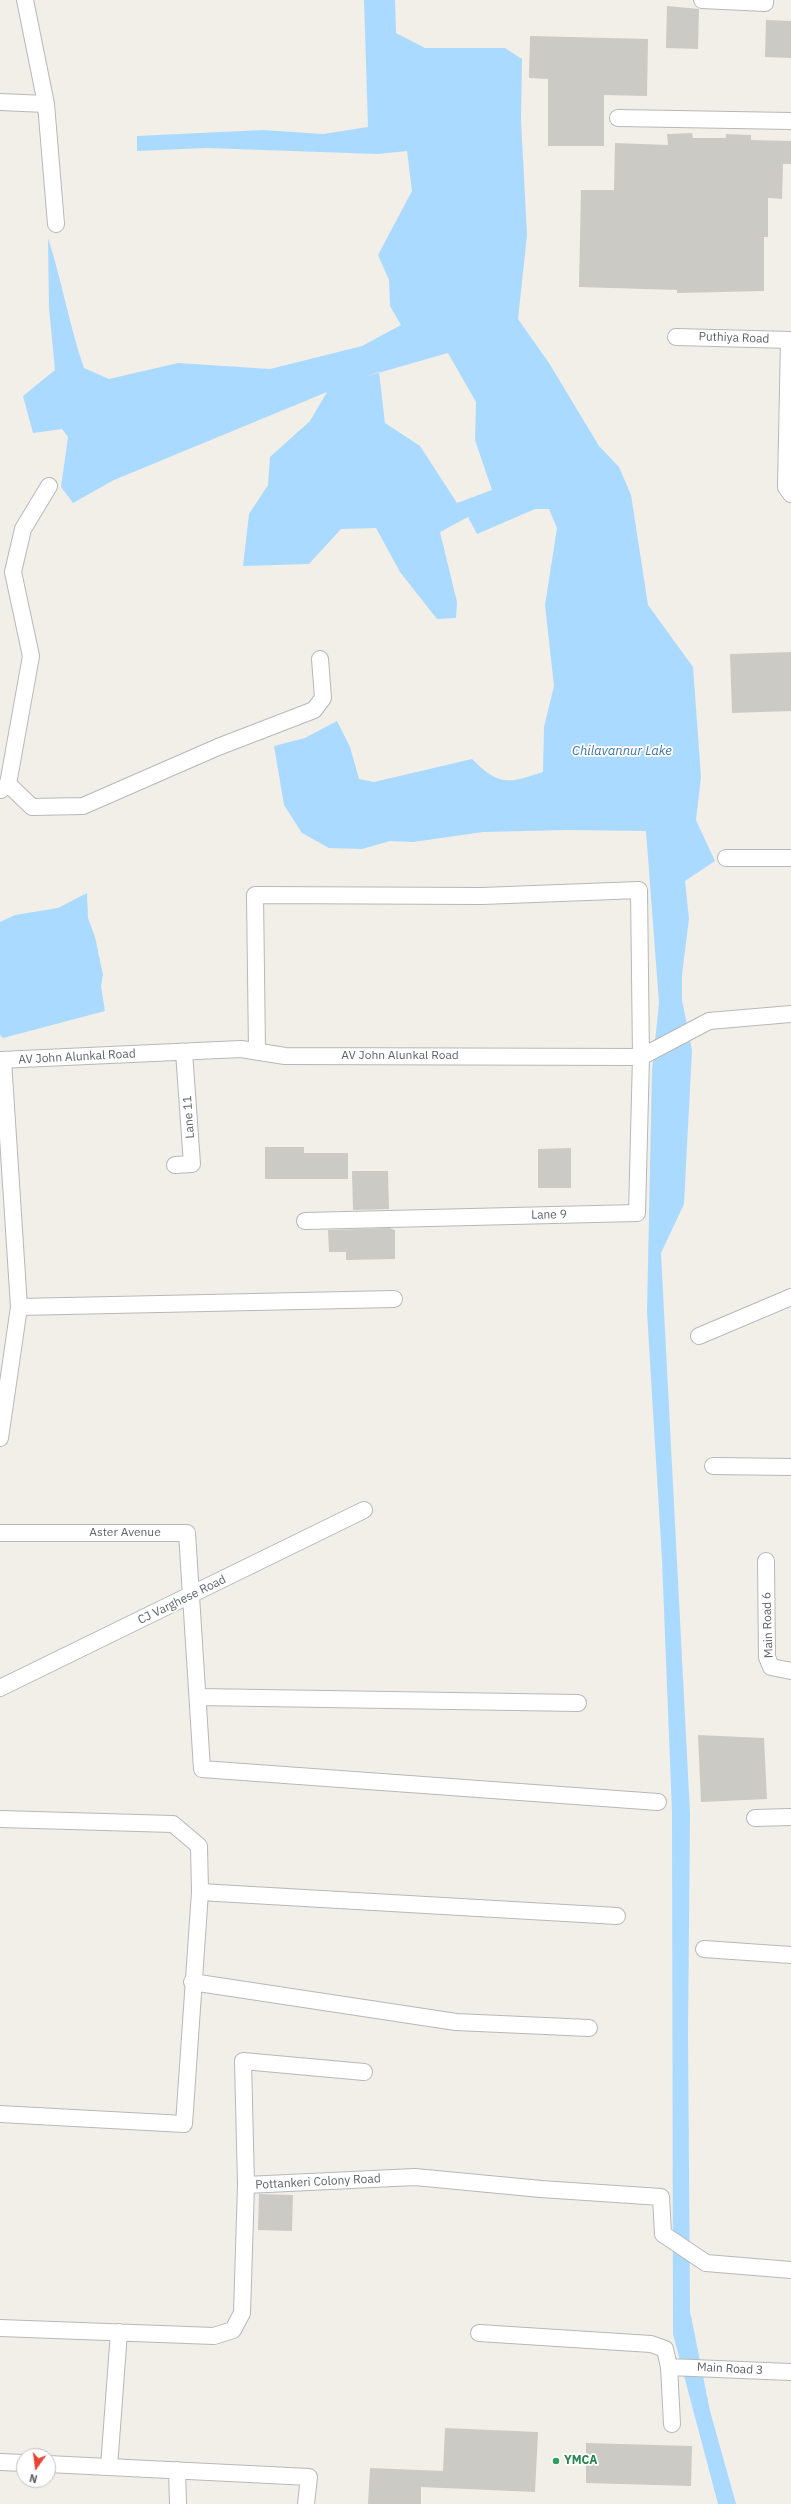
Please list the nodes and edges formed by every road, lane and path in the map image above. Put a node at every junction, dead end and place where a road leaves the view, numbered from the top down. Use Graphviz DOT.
graph roads {
  1 [pos="25,0"];
  2 [pos="702,0"];
  3 [pos="765,0"];
  4 [pos="0,102"];
  5 [pos="46,104"];
  6 [pos="618,118"];
  7 [pos="791,121"];
  8 [pos="56,224"];
  9 [pos="676,336"];
  10 [pos="790,340"];
  11 [pos="49,486"];
  12 [pos="791,494"];
  13 [pos="320,659"];
  14 [pos="4,788"];
  15 [pos="726,858"];
  16 [pos="791,858"];
  17 [pos="791,1014"];
  18 [pos="257,1051"];
  19 [pos="184,1052"];
  20 [pos="641,1057"];
  21 [pos="1,1060"];
  22 [pos="175,1165"];
  23 [pos="305,1221"];
  24 [pos="791,1297"];
  25 [pos="394,1300"];
  26 [pos="19,1307"];
  27 [pos="699,1336"];
  28 [pos="20,1342"];
  29 [pos="0,1438"];
  30 [pos="713,1466"];
  31 [pos="791,1467"];
  32 [pos="364,1510"];
  33 [pos="0,1532"];
  34 [pos="766,1561"];
  35 [pos="191,1596"];
  36 [pos="791,1671"];
  37 [pos="0,1688"];
  38 [pos="199,1697"];
  39 [pos="578,1703"];
  40 [pos="658,1802"];
  41 [pos="791,1817"];
  42 [pos="755,1818"];
  43 [pos="0,1819"];
  44 [pos="200,1892"];
  45 [pos="617,1916"];
  46 [pos="704,1949"];
  47 [pos="791,1955"];
  48 [pos="192,1982"];
  49 [pos="589,2028"];
  50 [pos="364,2072"];
  51 [pos="0,2114"];
  52 [pos="246,2185"];
  53 [pos="791,2270"];
  54 [pos="0,2328"];
  55 [pos="119,2332"];
  56 [pos="479,2333"];
  57 [pos="669,2367"];
  58 [pos="791,2372"];
  59 [pos="672,2424"];
  60 [pos="0,2462"];
  61 [pos="16,2463"];
  62 [pos="56,2464"];
  63 [pos="109,2467"];
  64 [pos="177,2470"];
  65 [pos="178,2504"];
  66 [pos="306,2504"];
  1 -- 5 [label="street"];
  2 -- 3 [label="street"];
  4 -- 5 [label="street"];
  5 -- 8 [label="street"];
  6 -- 7 [label="street"];
  9 -- 10 [label="street, Puthiya Road"];
  10 -- 12 [label="street"];
  11 -- 14 [label="street"];
  13 -- 14 [label="street"];
  15 -- 16 [label="street"];
  17 -- 20 [label="street, AV John Alunkal Road"];
  18 -- 19 [label="street, AV John Alunkal Road"];
  18 -- 20 [label="street, AV John Alunkal Road"];
  18 -- 20 [label="street"];
  19 -- 21 [label="street, AV John Alunkal Road"];
  19 -- 22 [label="street, Lane 11"];
  20 -- 23 [label="street, Lane 9"];
  21 -- 26 [label="street"];
  24 -- 27 [label="street"];
  25 -- 26 [label="street"];
  26 -- 28 [label="street"];
  26 -- 29 [label="street"];
  30 -- 31 [label="street"];
  32 -- 35 [label="street, CJ Varghese Road"];
  33 -- 35 [label="street, Aster Avenue"];
  34 -- 36 [label="street, Main Road 6"];
  35 -- 37 [label="street, CJ Varghese Road"];
  35 -- 38 [label="street"];
  38 -- 39 [label="street"];
  38 -- 40 [label="street"];
  41 -- 42 [label="street"];
  43 -- 44 [label="street"];
  44 -- 45 [label="street"];
  44 -- 48 [label="street"];
  46 -- 47 [label="street"];
  48 -- 49 [label="street"];
  48 -- 51 [label="street"];
  50 -- 52 [label="street"];
  52 -- 53 [label="street, Pottankeri Colony Road"];
  52 -- 55 [label="street, Pottankeri Colony Road"];
  54 -- 55 [label="street, Pottankeri Colony Road"];
  55 -- 63 [label="street"];
  56 -- 57 [label="street"];
  57 -- 58 [label="street, Main Road 3"];
  57 -- 59 [label="street"];
  60 -- 61 [label="street"];
  62 -- 63 [label="street"];
  63 -- 64 [label="street"];
  64 -- 65 [label="street"];
  64 -- 66 [label="street"];
}
